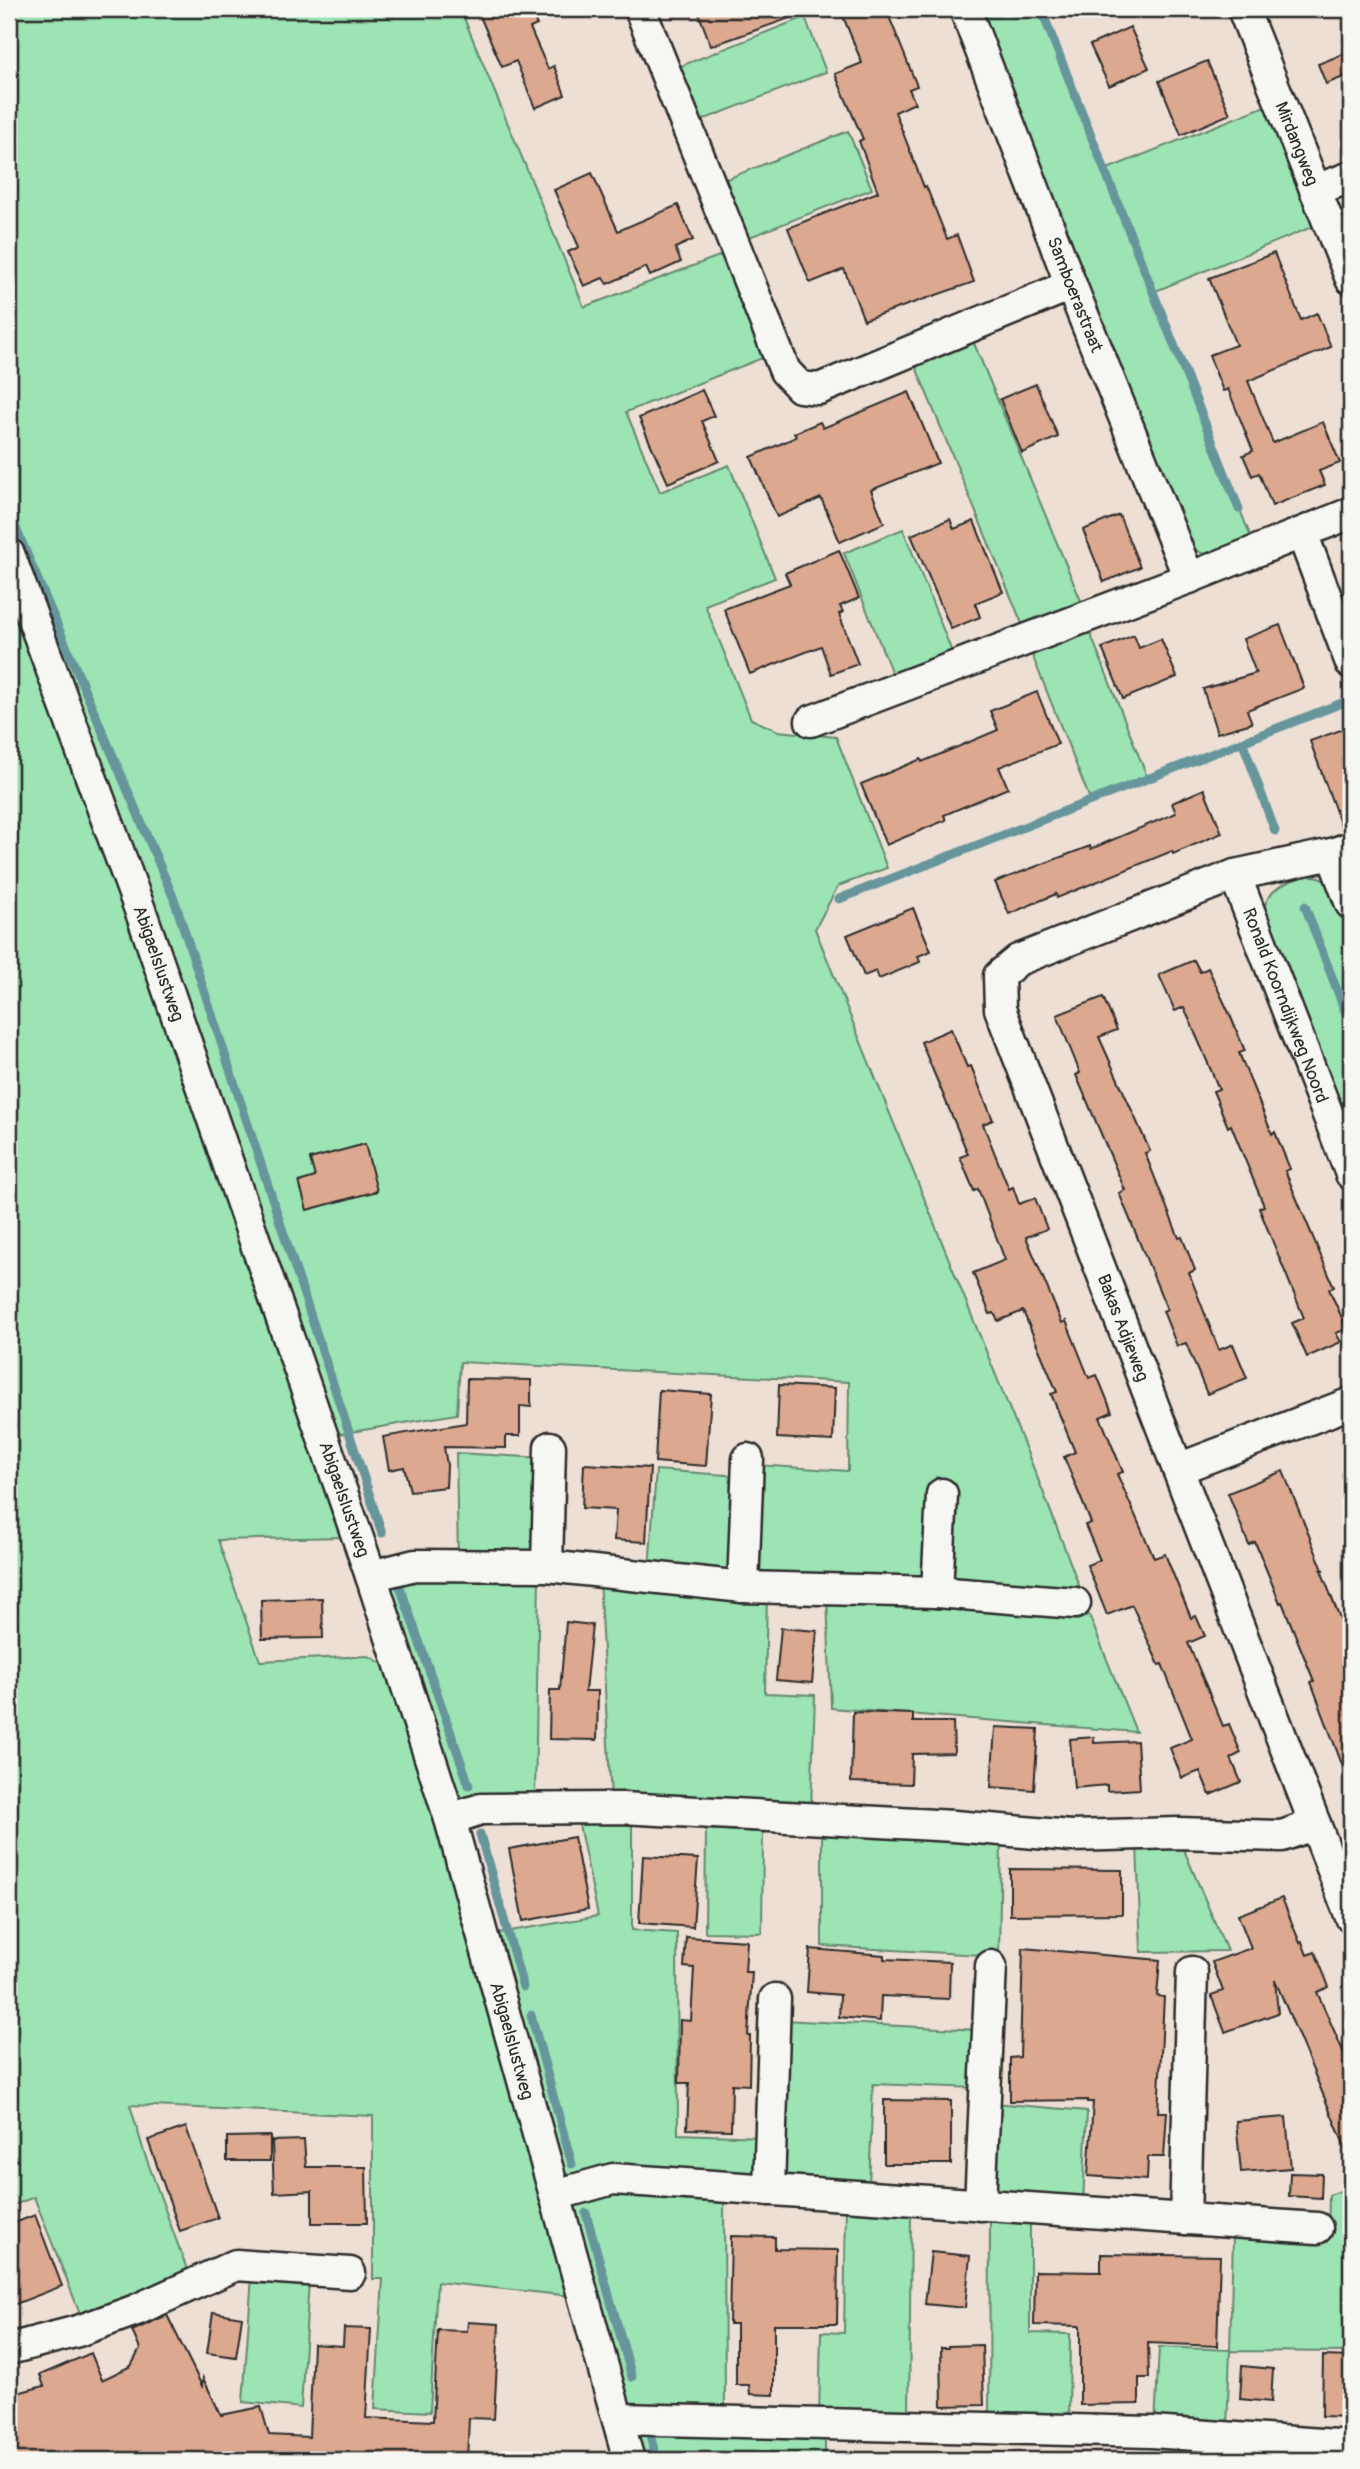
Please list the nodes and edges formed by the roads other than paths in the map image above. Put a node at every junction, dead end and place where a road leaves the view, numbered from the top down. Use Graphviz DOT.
graph roads {
  1 [pos="640,9"];
  2 [pos="965,9"];
  3 [pos="1243,9"];
  4 [pos="1351,177"];
  5 [pos="1315,190"];
  6 [pos="1351,279"];
  7 [pos="1071,285"];
  8 [pos="1351,513"];
  9 [pos="1302,533"];
  10 [pos="9,554"];
  11 [pos="1189,578"];
  12 [pos="1351,663"];
  13 [pos="811,721"];
  14 [pos="1342,850"];
  15 [pos="1236,875"];
  16 [pos="1351,904"];
  17 [pos="1351,1174"];
  18 [pos="1351,1403"];
  19 [pos="550,1447"];
  20 [pos="748,1459"];
  21 [pos="1178,1469"];
  22 [pos="942,1494"];
  23 [pos="547,1566"];
  24 [pos="370,1576"];
  25 [pos="743,1587"];
  26 [pos="937,1592"];
  27 [pos="1076,1603"];
  28 [pos="450,1819"];
  29 [pos="1315,1824"];
  30 [pos="1351,1917"];
  31 [pos="991,1966"];
  32 [pos="1192,1972"];
  33 [pos="775,1999"];
  34 [pos="769,2190"];
  35 [pos="555,2194"];
  36 [pos="981,2205"];
  37 [pos="1185,2219"];
  38 [pos="1317,2228"];
  39 [pos="350,2273"];
  40 [pos="9,2349"];
  41 [pos="619,2419"];
  42 [pos="1351,2446"];
  43 [pos="629,2460"];
  1 -- 7 [label="street"];
  2 -- 7 [label="street, Samboerastraat"];
  3 -- 5 [label="street, Mirdangweg"];
  4 -- 5 [label="street"];
  5 -- 6 [label="street, Mirdangweg"];
  7 -- 11 [label="street, Samboerastraat"];
  8 -- 9 [label="street"];
  9 -- 11 [label="street"];
  9 -- 12 [label="street"];
  10 -- 24 [label="street, Abigaelslustweg"];
  11 -- 13 [label="street"];
  14 -- 15 [label="street"];
  14 -- 16 [label="street"];
  15 -- 17 [label="street, Ronald Koorndijkweg Noord"];
  15 -- 21 [label="street, Bakas Adjieweg"];
  18 -- 21 [label="street"];
  19 -- 23 [label="street"];
  20 -- 25 [label="street"];
  21 -- 29 [label="street, Bakas Adjieweg"];
  22 -- 26 [label="street"];
  23 -- 24 [label="street"];
  23 -- 25 [label="street"];
  24 -- 28 [label="street, Abigaelslustweg"];
  25 -- 26 [label="street"];
  26 -- 27 [label="street"];
  28 -- 29 [label="street"];
  28 -- 35 [label="street, Abigaelslustweg"];
  29 -- 30 [label="street, Bakas Adjieweg"];
  31 -- 36 [label="street"];
  32 -- 37 [label="street"];
  33 -- 34 [label="street"];
  34 -- 35 [label="street"];
  34 -- 36 [label="street"];
  35 -- 41 [label="street, Abigaelslustweg"];
  36 -- 37 [label="street"];
  37 -- 38 [label="street"];
  39 -- 40 [label="street"];
  41 -- 42 [label="street"];
  41 -- 43 [label="street, Abigaelslustweg"];
}
